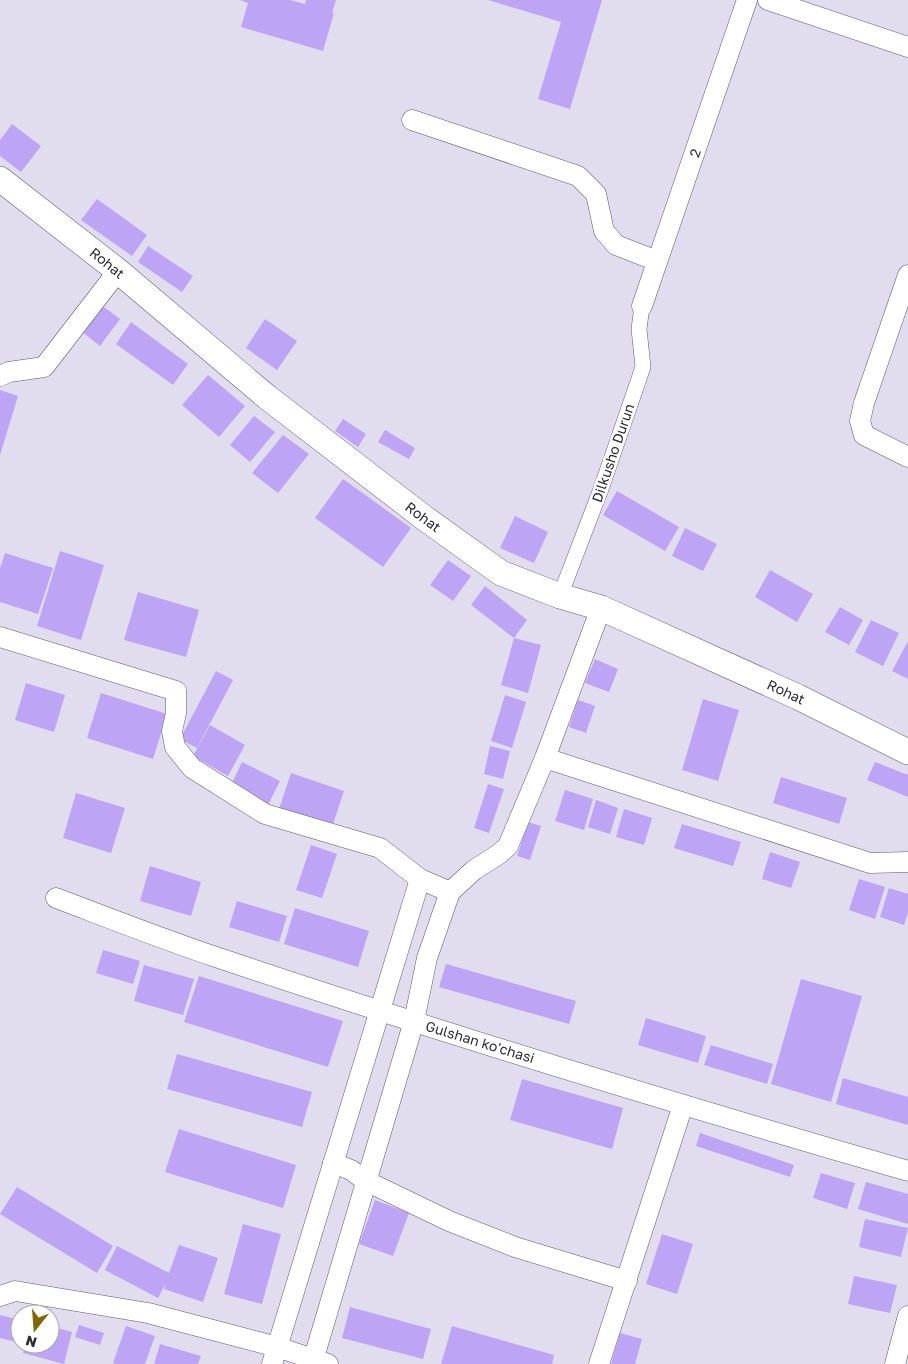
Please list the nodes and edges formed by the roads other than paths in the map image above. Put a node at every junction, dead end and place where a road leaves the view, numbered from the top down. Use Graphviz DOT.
graph roads {
  1 [pos="747,0"];
  2 [pos="768,0"];
  3 [pos="908,48"];
  4 [pos="412,120"];
  5 [pos="0,179"];
  6 [pos="657,261"];
  7 [pos="118,271"];
  8 [pos="908,275"];
  9 [pos="642,306"];
  10 [pos="0,376"];
  11 [pos="908,458"];
  12 [pos="560,596"];
  13 [pos="601,608"];
  14 [pos="0,637"];
  15 [pos="908,752"];
  16 [pos="544,758"];
  17 [pos="908,862"];
  18 [pos="420,879"];
  19 [pos="450,892"];
  20 [pos="56,898"];
  21 [pos="380,1010"];
  22 [pos="414,1021"];
  23 [pos="683,1105"];
  24 [pos="333,1163"];
  25 [pos="908,1171"];
  26 [pos="366,1181"];
  27 [pos="627,1281"];
  28 [pos="0,1296"];
  29 [pos="908,1316"];
  30 [pos="274,1355"];
  31 [pos="318,1362"];
  32 [pos="599,1364"];
  33 [pos="895,1364"];
  1 -- 6 [label="street, 2"];
  2 -- 3 [label="street"];
  4 -- 6 [label="street"];
  5 -- 7 [label="street, Rohat"];
  6 -- 9 [label="street, 2"];
  7 -- 10 [label="street"];
  7 -- 12 [label="street, Rohat"];
  8 -- 11 [label="street"];
  9 -- 12 [label="street, Dilkusho Durun"];
  12 -- 13 [label="street, Rohat"];
  13 -- 15 [label="street, Rohat"];
  13 -- 16 [label="street"];
  14 -- 18 [label="street"];
  16 -- 17 [label="street"];
  16 -- 19 [label="street"];
  18 -- 19 [label="street"];
  18 -- 21 [label="street"];
  19 -- 22 [label="street"];
  20 -- 21 [label="street, Gulshan ko'chasi"];
  21 -- 22 [label="street, Gulshan ko'chasi"];
  21 -- 24 [label="street"];
  22 -- 23 [label="street, Gulshan ko'chasi"];
  22 -- 26 [label="street"];
  23 -- 25 [label="street, Gulshan ko'chasi"];
  23 -- 27 [label="street"];
  24 -- 26 [label="street"];
  24 -- 30 [label="street"];
  26 -- 27 [label="street"];
  26 -- 31 [label="street"];
  27 -- 32 [label="street"];
  28 -- 30 [label="street"];
  29 -- 33 [label="street"];
  30 -- 31 [label="street"];
}
